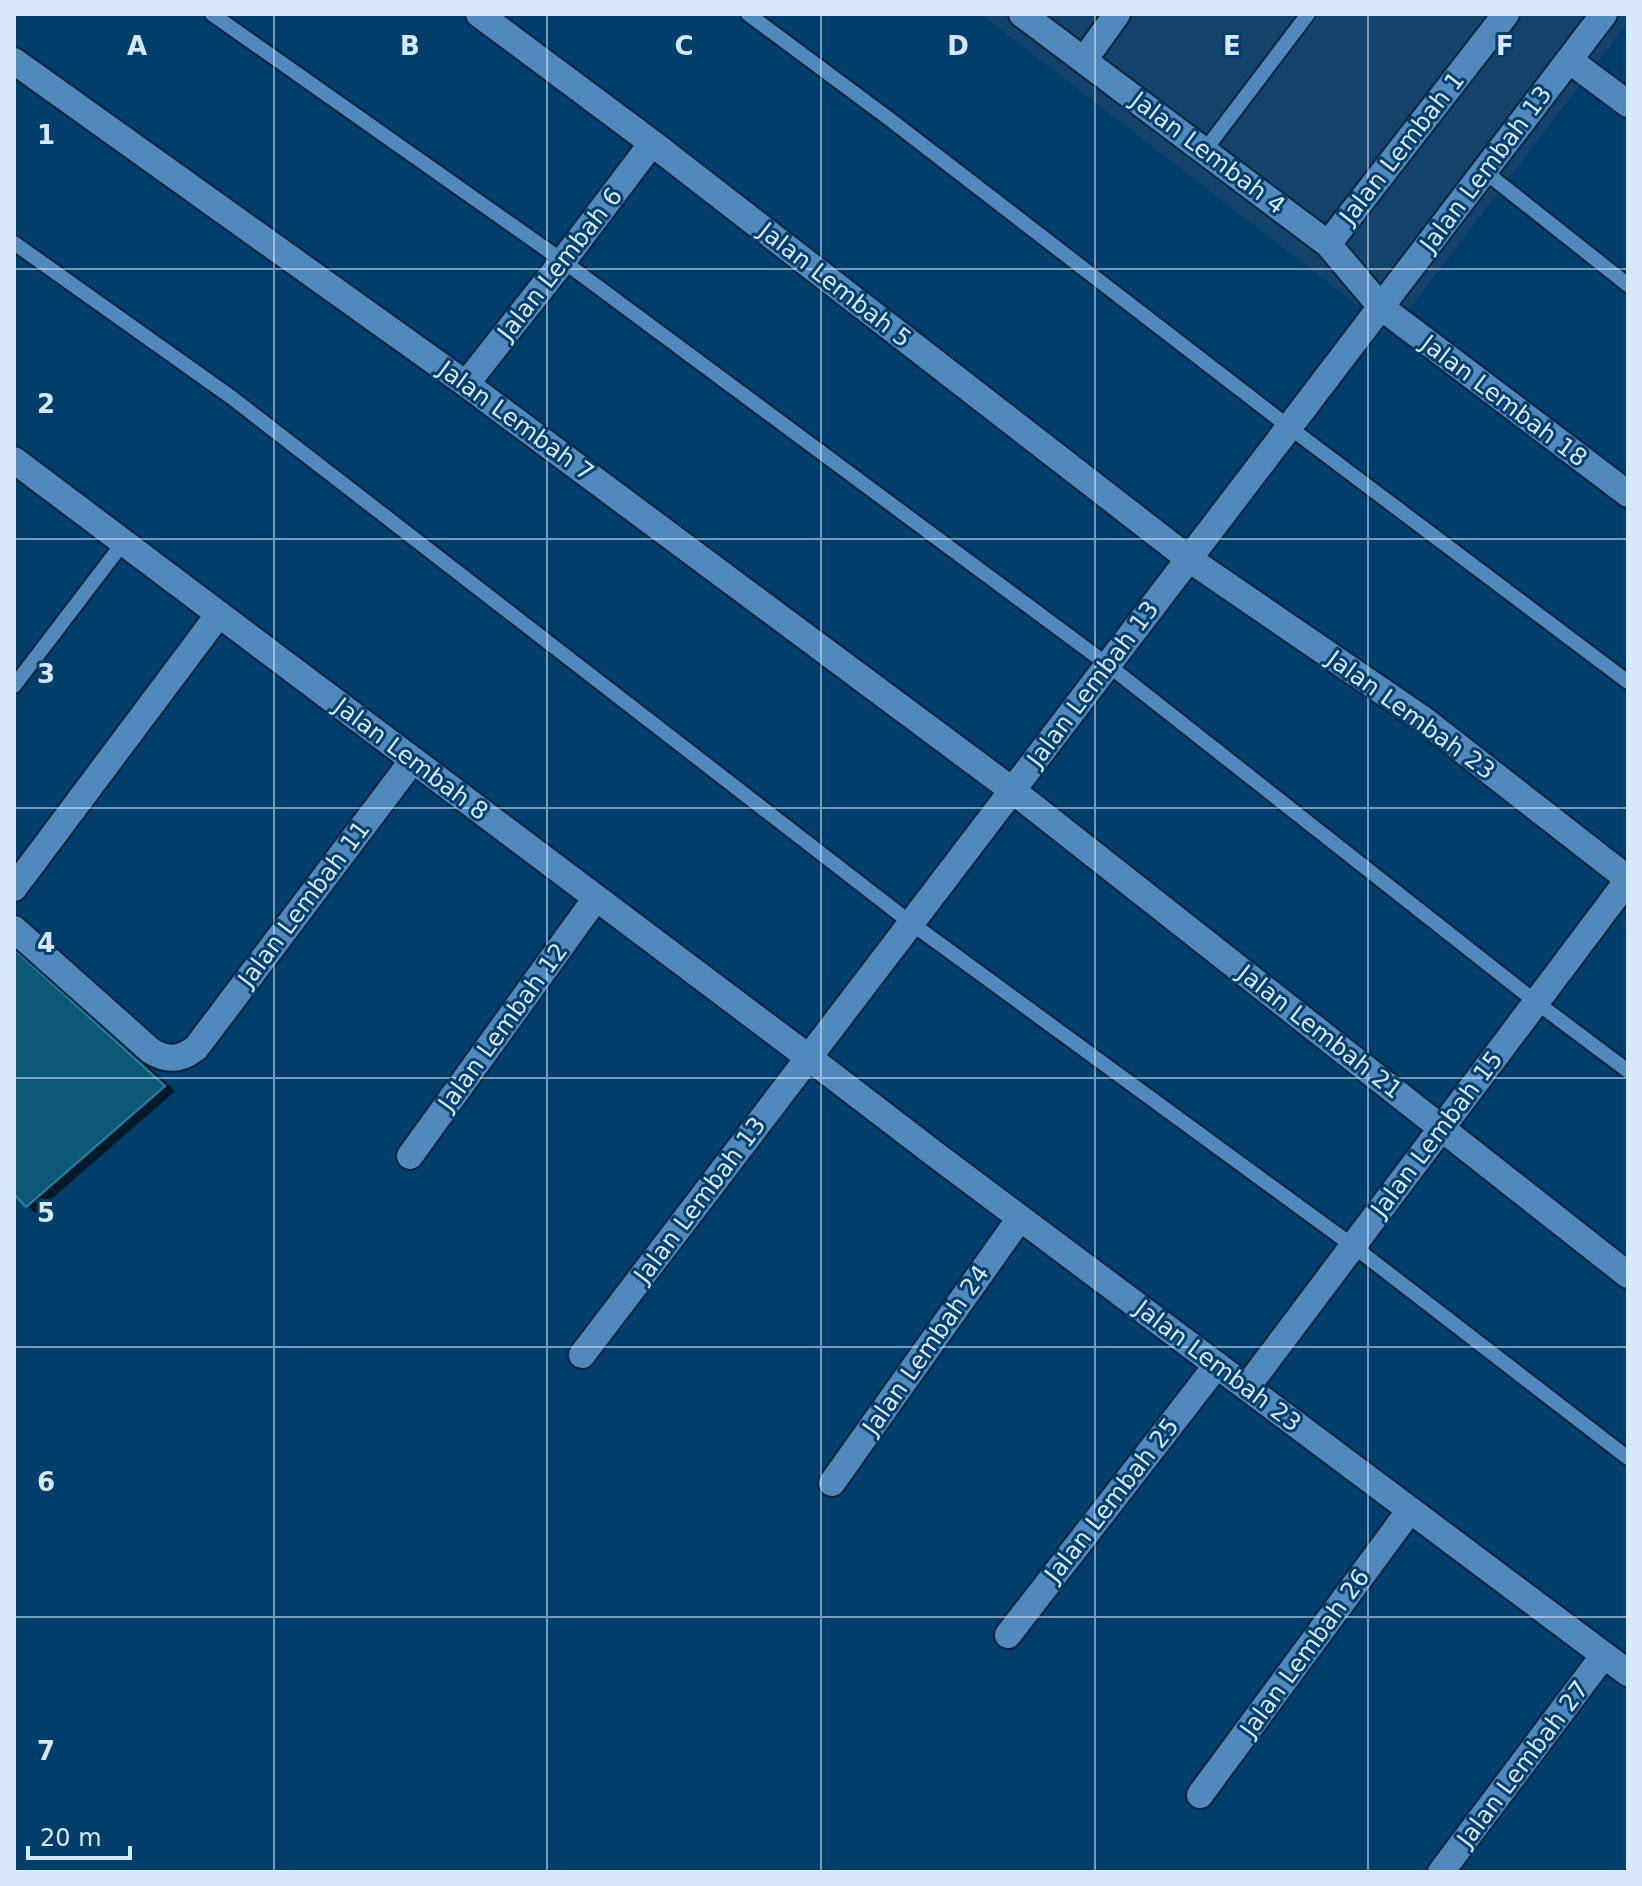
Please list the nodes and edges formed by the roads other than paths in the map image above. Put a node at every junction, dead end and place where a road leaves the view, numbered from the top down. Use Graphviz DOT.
graph roads {
  1 [pos="212,14"];
  2 [pos="479,14"];
  3 [pos="748,14"];
  4 [pos="1022,14"];
  5 [pos="1117,14"];
  6 [pos="1308,14"];
  7 [pos="1506,14"];
  8 [pos="1604,14"];
  9 [pos="1084,60"];
  10 [pos="1569,60"];
  11 [pos="14,61"];
  12 [pos="1628,104"];
  13 [pos="652,143"];
  14 [pos="1205,150"];
  15 [pos="1484,171"];
  16 [pos="14,243"];
  17 [pos="1328,244"];
  18 [pos="563,261"];
  19 [pos="1628,285"];
  20 [pos="1381,307"];
  21 [pos="466,384"];
  22 [pos="1289,427"];
  23 [pos="14,460"];
  24 [pos="1628,494"];
  25 [pos="123,543"];
  26 [pos="1189,559"];
  27 [pos="219,614"];
  28 [pos="1108,665"];
  29 [pos="1628,682"];
  30 [pos="14,686"];
  31 [pos="413,760"];
  32 [pos="1012,790"];
  33 [pos="1628,880"];
  34 [pos="14,888"];
  35 [pos="596,898"];
  36 [pos="911,923"];
  37 [pos="14,929"];
  38 [pos="1536,1002"];
  39 [pos="808,1057"];
  40 [pos="1628,1071"];
  41 [pos="1441,1128"];
  42 [pos="410,1156"];
  43 [pos="1020,1218"];
  44 [pos="1353,1246"];
  45 [pos="1628,1275"];
  46 [pos="582,1355"];
  47 [pos="1217,1365"];
  48 [pos="1247,1387"];
  49 [pos="1628,1458"];
  50 [pos="832,1483"];
  51 [pos="1410,1510"];
  52 [pos="1008,1635"];
  53 [pos="1604,1655"];
  54 [pos="1628,1673"];
  55 [pos="1200,1795"];
  56 [pos="1441,1872"];
  1 -- 18 [label="lane"];
  2 -- 13 [label="street, Jalan Lembah 5"];
  3 -- 22 [label="lane"];
  4 -- 9 [label="street, Jalan Lembah 4"];
  5 -- 9 [label="street"];
  6 -- 14 [label="lane"];
  7 -- 17 [label="street, Jalan Lembah 1"];
  8 -- 10 [label="street, Jalan Lembah 13"];
  9 -- 14 [label="street, Jalan Lembah 4"];
  10 -- 12 [label="street"];
  10 -- 15 [label="street, Jalan Lembah 13"];
  11 -- 21 [label="street, Jalan Lembah 7"];
  13 -- 18 [label="street, Jalan Lembah 6"];
  13 -- 26 [label="street, Jalan Lembah 5"];
  14 -- 17 [label="street, Jalan Lembah 4"];
  15 -- 19 [label="lane"];
  15 -- 20 [label="street, Jalan Lembah 13"];
  16 -- 36 [label="lane"];
  17 -- 20 [label="street, Jalan Lembah 4"];
  18 -- 21 [label="street, Jalan Lembah 6"];
  18 -- 28 [label="lane"];
  20 -- 22 [label="street, Jalan Lembah 13"];
  20 -- 24 [label="street, Jalan Lembah 18"];
  21 -- 32 [label="street, Jalan Lembah 7"];
  22 -- 26 [label="street, Jalan Lembah 13"];
  22 -- 29 [label="lane"];
  23 -- 25 [label="street, Jalan Lembah 8"];
  25 -- 27 [label="street, Jalan Lembah 8"];
  25 -- 30 [label="lane"];
  26 -- 28 [label="street, Jalan Lembah 13"];
  26 -- 33 [label="street, Jalan Lembah 23"];
  27 -- 31 [label="street, Jalan Lembah 8"];
  27 -- 34 [label="street"];
  28 -- 32 [label="street, Jalan Lembah 13"];
  28 -- 38 [label="lane"];
  31 -- 35 [label="street, Jalan Lembah 8"];
  31 -- 37 [label="street, Jalan Lembah 11"];
  32 -- 36 [label="street, Jalan Lembah 13"];
  32 -- 41 [label="street, Jalan Lembah 21"];
  33 -- 38 [label="street, Jalan Lembah 15"];
  35 -- 39 [label="street, Jalan Lembah 8"];
  35 -- 42 [label="street, Jalan Lembah 12"];
  36 -- 39 [label="street, Jalan Lembah 13"];
  36 -- 44 [label="lane"];
  38 -- 40 [label="lane"];
  38 -- 41 [label="street, Jalan Lembah 15"];
  39 -- 43 [label="street, Jalan Lembah 23"];
  39 -- 46 [label="street, Jalan Lembah 13"];
  41 -- 44 [label="street, Jalan Lembah 15"];
  41 -- 45 [label="street, Jalan Lembah 21"];
  43 -- 47 [label="street, Jalan Lembah 23"];
  43 -- 50 [label="street, Jalan Lembah 24"];
  44 -- 48 [label="street, Jalan Lembah 15"];
  44 -- 49 [label="lane"];
  47 -- 48 [label="street, Jalan Lembah 23"];
  47 -- 52 [label="street, Jalan Lembah 25"];
  48 -- 51 [label="street, Jalan Lembah 23"];
  51 -- 53 [label="street, Jalan Lembah 23"];
  51 -- 55 [label="street, Jalan Lembah 26"];
  53 -- 54 [label="street, Jalan Lembah 23"];
  53 -- 56 [label="street, Jalan Lembah 27"];
}
